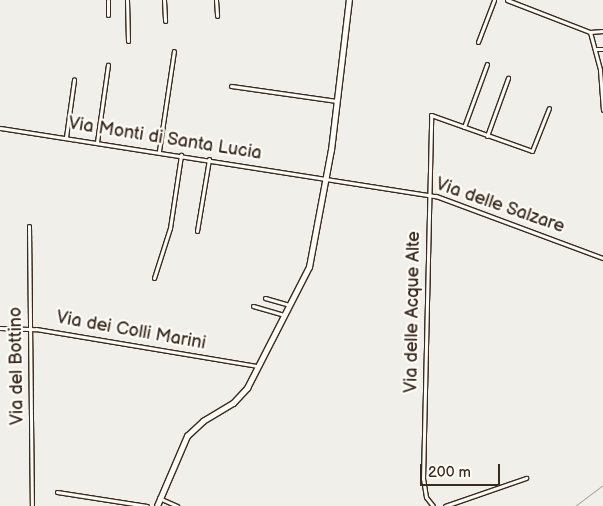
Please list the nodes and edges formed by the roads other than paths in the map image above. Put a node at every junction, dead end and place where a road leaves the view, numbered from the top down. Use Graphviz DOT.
graph roads {
  1 [pos="108,0"];
  2 [pos="127,0"];
  3 [pos="164,0"];
  4 [pos="216,0"];
  5 [pos="349,0"];
  6 [pos="494,0"];
  7 [pos="508,0"];
  8 [pos="108,15"];
  9 [pos="217,16"];
  10 [pos="165,21"];
  11 [pos="603,31"];
  12 [pos="590,32"];
  13 [pos="128,41"];
  14 [pos="478,42"];
  15 [pos="595,49"];
  16 [pos="603,49"];
  17 [pos="174,51"];
  18 [pos="487,64"];
  19 [pos="108,65"];
  20 [pos="601,68"];
  21 [pos="508,78"];
  22 [pos="74,80"];
  23 [pos="231,86"];
  24 [pos="602,86"];
  25 [pos="338,101"];
  26 [pos="603,107"];
  27 [pos="549,108"];
  28 [pos="464,127"];
  29 [pos="0,128"];
  30 [pos="487,136"];
  31 [pos="66,137"];
  32 [pos="97,142"];
  33 [pos="159,152"];
  34 [pos="181,155"];
  35 [pos="209,159"];
  36 [pos="326,178"];
  37 [pos="429,195"];
  38 [pos="28,226"];
  39 [pos="196,231"];
  40 [pos="603,258"];
  41 [pos="154,278"];
  42 [pos="265,298"];
  43 [pos="289,305"];
  44 [pos="253,306"];
  45 [pos="284,315"];
  46 [pos="0,328"];
  47 [pos="30,328"];
  48 [pos="258,366"];
  49 [pos="526,478"];
  50 [pos="57,492"];
  51 [pos="159,498"];
  52 [pos="32,506"];
  53 [pos="147,506"];
  54 [pos="157,506"];
  55 [pos="177,506"];
  56 [pos="433,506"];
  57 [pos="445,506"];
  1 -- 8 [label="street"];
  2 -- 13 [label="street"];
  3 -- 10 [label="street"];
  4 -- 9 [label="street"];
  5 -- 25 [label="main road"];
  6 -- 14 [label="street"];
  7 -- 12 [label="street"];
  11 -- 12 [label="street"];
  12 -- 15 [label="street"];
  15 -- 16 [label="street"];
  15 -- 20 [label="street"];
  17 -- 33 [label="street"];
  18 -- 28 [label="street"];
  19 -- 32 [label="street"];
  20 -- 24 [label="street"];
  21 -- 30 [label="street"];
  22 -- 31 [label="street"];
  23 -- 25 [label="street"];
  24 -- 26 [label="street"];
  25 -- 36 [label="main road"];
  27 -- 30 [label="street"];
  28 -- 30 [label="street"];
  28 -- 37 [label="street, Via delle Acque Alte"];
  29 -- 31 [label="street, Via Monti di Santa Lucia"];
  31 -- 32 [label="street, Via Monti di Santa Lucia"];
  32 -- 33 [label="street, Via Monti di Santa Lucia"];
  33 -- 34 [label="street, Via Monti di Santa Lucia"];
  34 -- 35 [label="street, Via Monti di Santa Lucia"];
  34 -- 41 [label="street"];
  35 -- 36 [label="street, Via Monti di Santa Lucia"];
  35 -- 39 [label="street"];
  36 -- 37 [label="street, Via delle Salzare"];
  36 -- 43 [label="main road"];
  37 -- 40 [label="street, Via delle Salzare"];
  37 -- 56 [label="street, Via delle Acque Alte"];
  38 -- 47 [label="street, Via del Bottino"];
  42 -- 43 [label="street"];
  43 -- 45 [label="main road"];
  44 -- 45 [label="street"];
  45 -- 48 [label="main road"];
  46 -- 47 [label="street, Via dei Colli Marini"];
  47 -- 48 [label="street, Via dei Colli Marini"];
  47 -- 52 [label="street, Via del Bottino"];
  48 -- 51 [label="main road"];
  49 -- 57 [label="street"];
  50 -- 53 [label="street"];
  51 -- 54 [label="main road"];
  51 -- 55 [label="street"];
}
